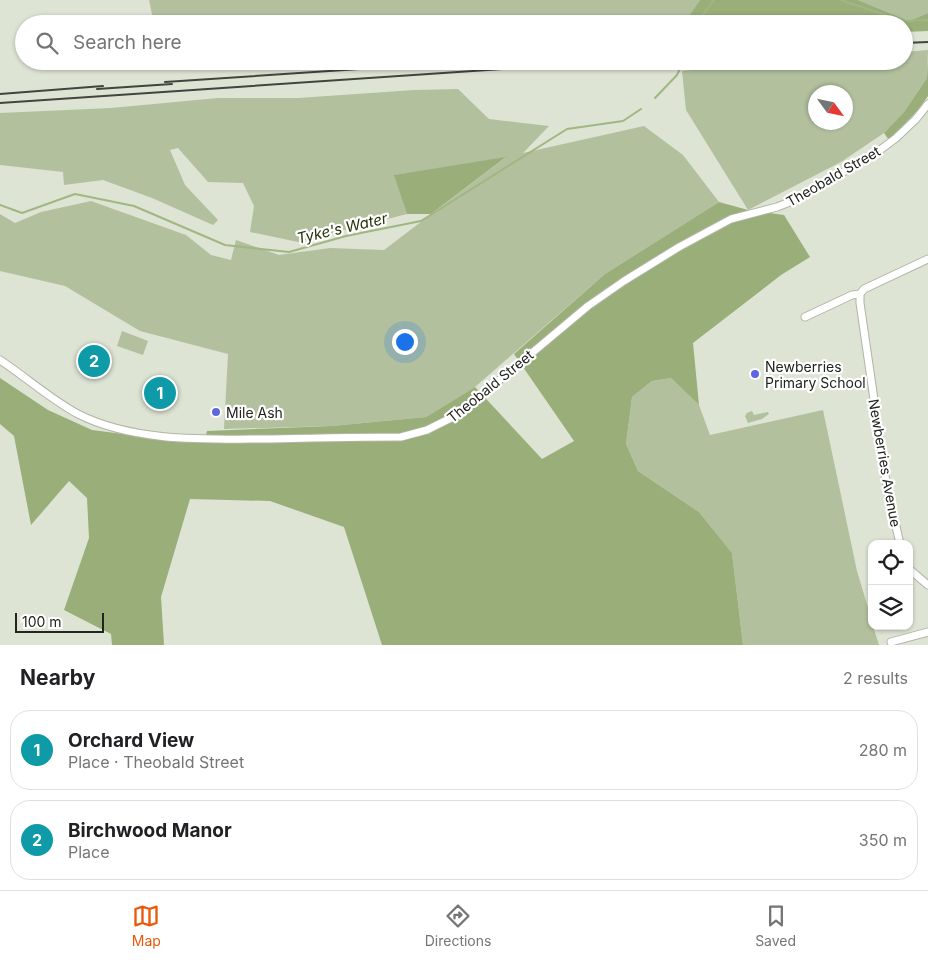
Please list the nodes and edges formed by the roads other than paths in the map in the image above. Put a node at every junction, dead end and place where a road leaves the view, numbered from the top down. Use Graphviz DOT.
graph roads {
  1 [pos="928,104"];
  2 [pos="928,259"];
  3 [pos="860,294"];
  4 [pos="805,317"];
  5 [pos="0,360"];
  6 [pos="899,540"];
  7 [pos="913,572"];
  8 [pos="928,585"];
  9 [pos="928,632"];
  10 [pos="891,642"];
  1 -- 5 [label="street, Theobald Street"];
  2 -- 3 [label="street"];
  3 -- 4 [label="street"];
  3 -- 6 [label="street, Newberries Avenue"];
  7 -- 8 [label="street"];
  9 -- 10 [label="street"];
}
